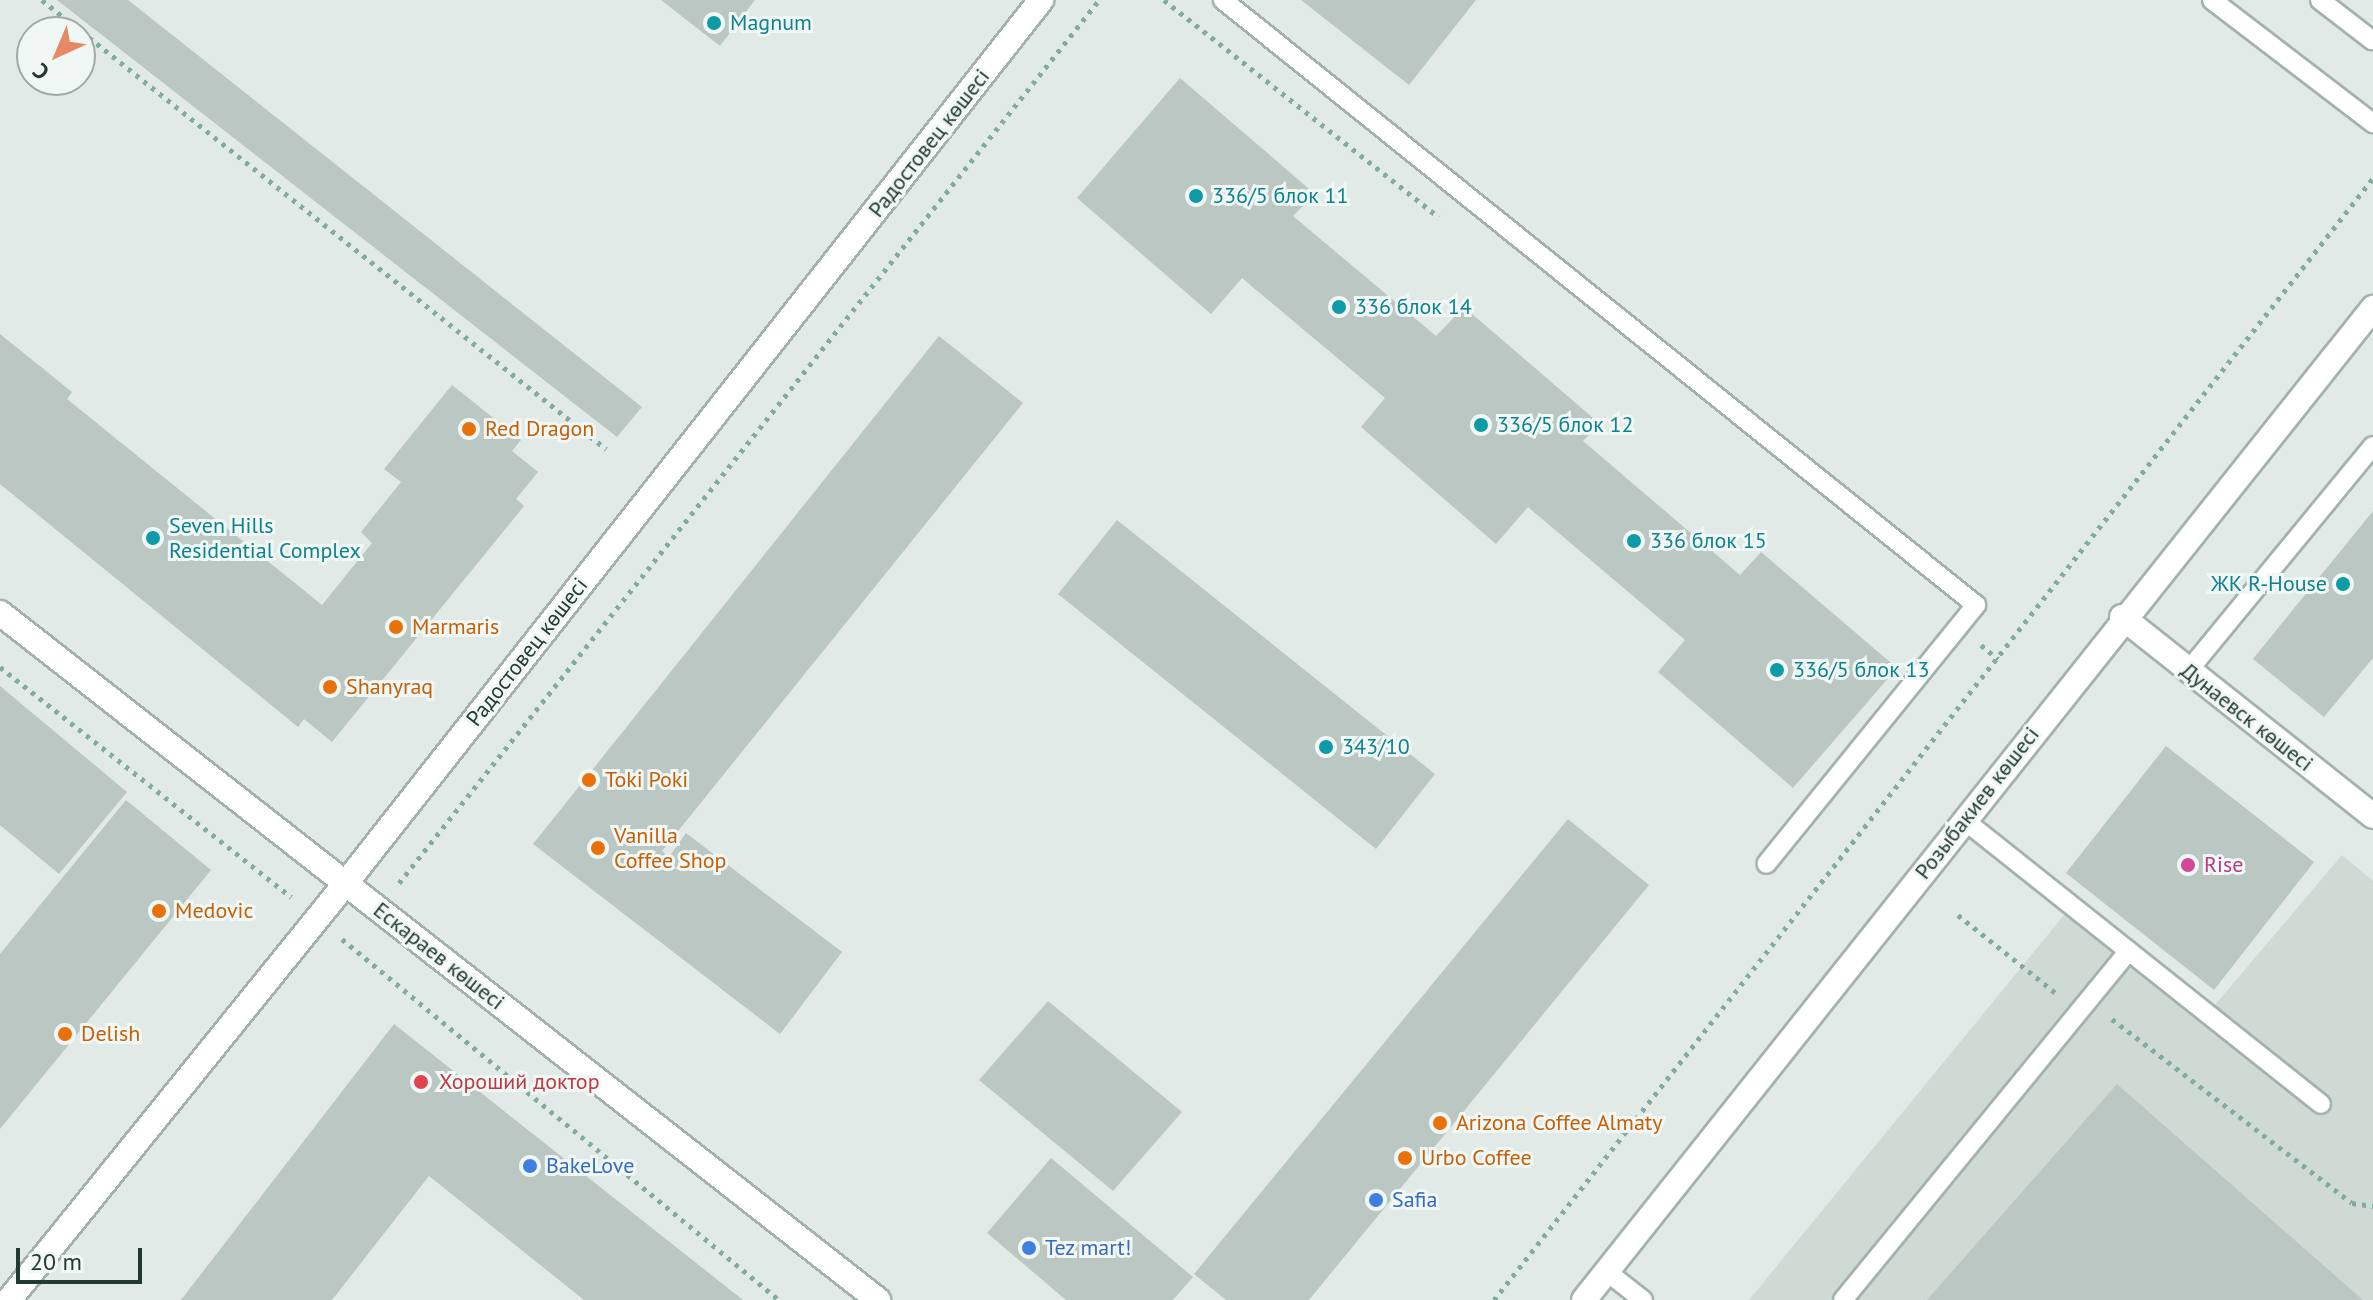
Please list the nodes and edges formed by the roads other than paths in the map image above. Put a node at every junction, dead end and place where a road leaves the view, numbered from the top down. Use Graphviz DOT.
graph roads {
  1 [pos="1041,0"];
  2 [pos="1223,0"];
  3 [pos="2212,0"];
  4 [pos="2320,0"];
  5 [pos="2372,40"];
  6 [pos="2373,123"];
  7 [pos="2373,308"];
  8 [pos="2373,446"];
  9 [pos="0,613"];
  10 [pos="2122,617"];
  11 [pos="2188,671"];
  12 [pos="2373,816"];
  13 [pos="1964,820"];
  14 [pos="1766,864"];
  15 [pos="346,883"];
  16 [pos="2129,951"];
  17 [pos="2321,1104"];
  18 [pos="1606,1271"];
  19 [pos="9,1300"];
  20 [pos="878,1300"];
  21 [pos="1584,1300"];
  22 [pos="1643,1300"];
  23 [pos="1843,1300"];
  1 -- 15 [label="street, Радостовец көшесі"];
  2 -- 14 [label="lane"];
  3 -- 6 [label="lane"];
  4 -- 5 [label="lane"];
  7 -- 10 [label="street, Розыбакиев көшесі"];
  8 -- 11 [label="lane"];
  9 -- 15 [label="street, Ескараев көшесі"];
  10 -- 11 [label="street, Дунаевск көшесі"];
  10 -- 13 [label="street, Розыбакиев көшесі"];
  11 -- 12 [label="street, Дунаевск көшесі"];
  13 -- 16 [label="lane"];
  13 -- 18 [label="street, Розыбакиев көшесі"];
  15 -- 19 [label="street, Радостовец көшесі"];
  15 -- 20 [label="street, Ескараев көшесі"];
  16 -- 17 [label="lane"];
  16 -- 23 [label="lane"];
  18 -- 21 [label="street, Розыбакиев көшесі"];
  18 -- 22 [label="lane"];
}
